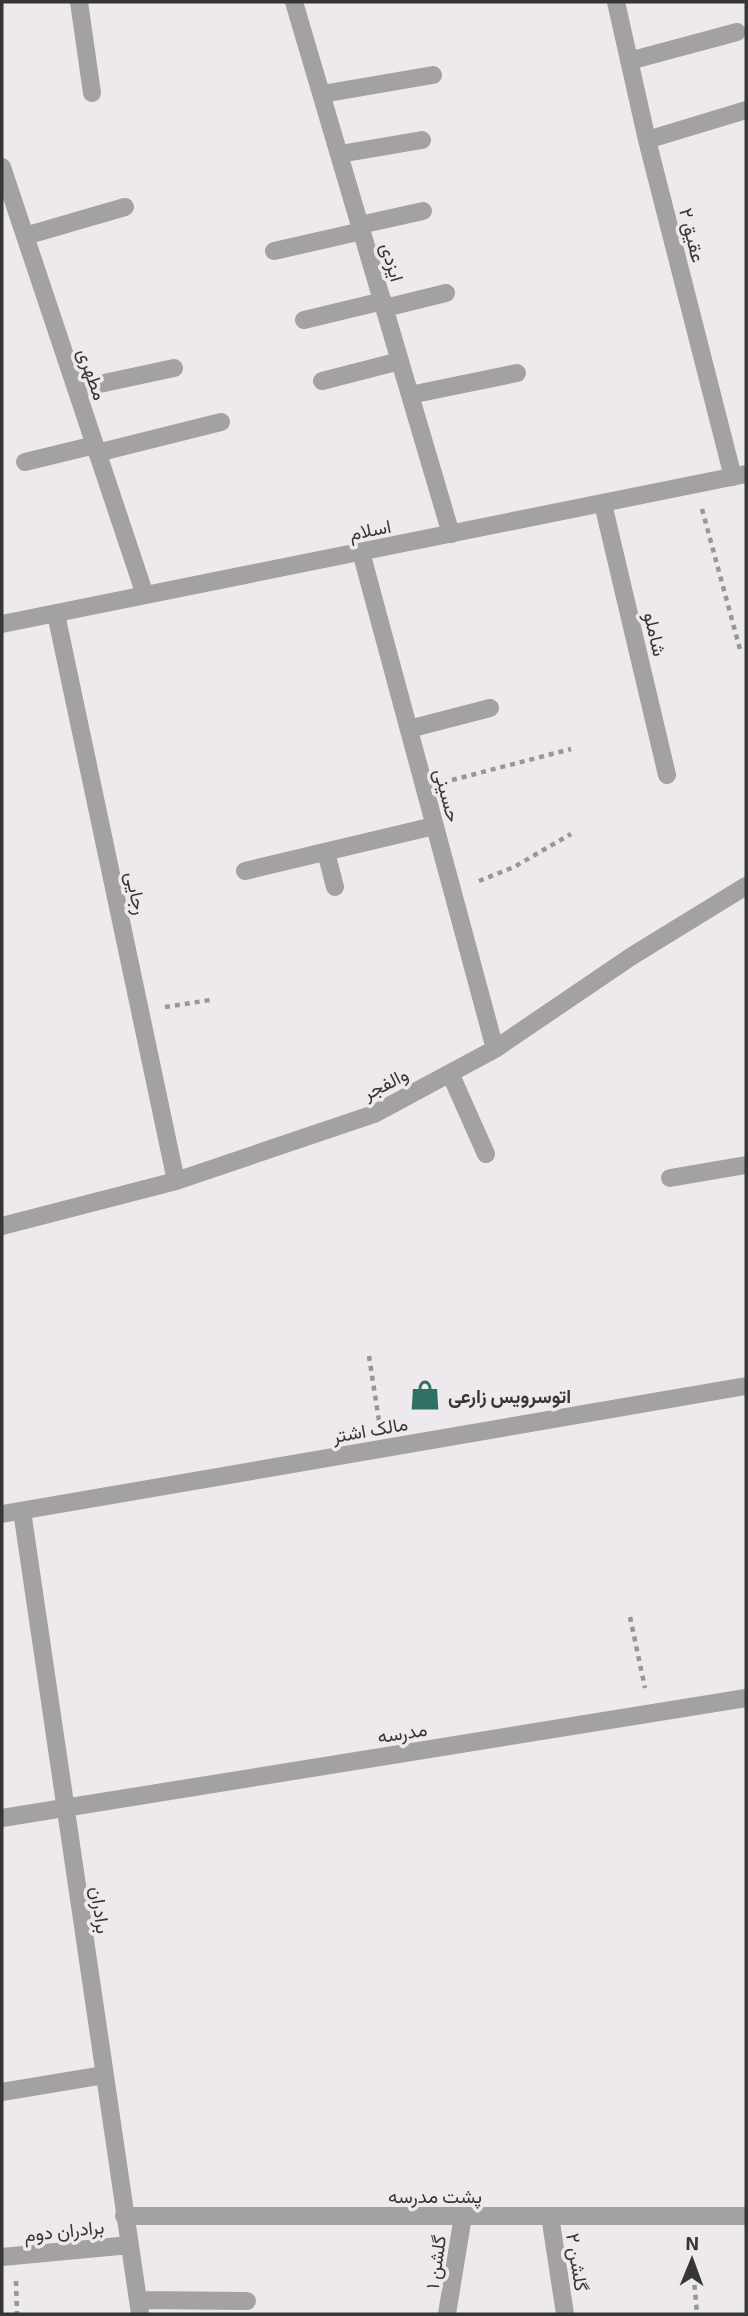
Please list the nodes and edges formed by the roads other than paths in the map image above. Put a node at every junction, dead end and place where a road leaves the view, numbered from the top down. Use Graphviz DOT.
graph roads {
  1 [pos="79,2"];
  2 [pos="294,2"];
  3 [pos="616,2"];
  4 [pos="737,32"];
  5 [pos="629,61"];
  6 [pos="433,75"];
  7 [pos="92,93"];
  8 [pos="322,94"];
  9 [pos="746,110"];
  10 [pos="422,140"];
  11 [pos="647,140"];
  12 [pos="340,154"];
  13 [pos="2,167"];
  14 [pos="125,207"];
  15 [pos="423,211"];
  16 [pos="361,228"];
  17 [pos="25,236"];
  18 [pos="274,251"];
  19 [pos="446,293"];
  20 [pos="384,304"];
  21 [pos="304,320"];
  22 [pos="400,361"];
  23 [pos="174,368"];
  24 [pos="517,373"];
  25 [pos="322,381"];
  26 [pos="76,389"];
  27 [pos="410,395"];
  28 [pos="222,422"];
  29 [pos="96,449"];
  30 [pos="25,462"];
  31 [pos="739,475"];
  32 [pos="603,504"];
  33 [pos="450,534"];
  34 [pos="360,552"];
  35 [pos="145,595"];
  36 [pos="57,614"];
  37 [pos="2,624"];
  38 [pos="490,708"];
  39 [pos="408,729"];
  40 [pos="667,775"];
  41 [pos="435,826"];
  42 [pos="326,852"];
  43 [pos="245,871"];
  44 [pos="746,886"];
  45 [pos="335,887"];
  46 [pos="495,1049"];
  47 [pos="450,1073"];
  48 [pos="486,1154"];
  49 [pos="746,1165"];
  50 [pos="670,1178"];
  51 [pos="176,1181"];
  52 [pos="2,1226"];
  53 [pos="746,1386"];
  54 [pos="22,1511"];
  55 [pos="2,1514"];
  56 [pos="746,1698"];
  57 [pos="64,1808"];
  58 [pos="2,1818"];
  59 [pos="104,2075"];
  60 [pos="2,2092"];
  61 [pos="124,2216"];
  62 [pos="463,2216"];
  63 [pos="550,2216"];
  64 [pos="746,2216"];
  65 [pos="130,2245"];
  66 [pos="2,2257"];
  67 [pos="247,2301"];
  68 [pos="139,2307"];
  69 [pos="447,2314"];
  70 [pos="565,2314"];
  1 -- 7 [label="street"];
  2 -- 8 [label="street, ایزدی"];
  3 -- 5 [label="street, عقیق ۲"];
  4 -- 5 [label="street"];
  5 -- 11 [label="street, عقیق ۲"];
  6 -- 8 [label="street"];
  8 -- 12 [label="street, ایزدی"];
  9 -- 11 [label="street"];
  10 -- 12 [label="street"];
  11 -- 31 [label="street, عقیق ۲"];
  12 -- 16 [label="street, ایزدی"];
  13 -- 17 [label="street, مطهری"];
  14 -- 17 [label="street"];
  15 -- 16 [label="street"];
  16 -- 18 [label="street"];
  16 -- 20 [label="street, ایزدی"];
  17 -- 26 [label="street, مطهری"];
  19 -- 20 [label="street"];
  20 -- 21 [label="street"];
  20 -- 22 [label="street, ایزدی"];
  22 -- 25 [label="street"];
  22 -- 27 [label="street, ایزدی"];
  23 -- 26 [label="street"];
  24 -- 27 [label="street"];
  26 -- 29 [label="street, مطهری"];
  27 -- 33 [label="street, ایزدی"];
  28 -- 29 [label="street"];
  29 -- 30 [label="street"];
  29 -- 35 [label="street, مطهری"];
  31 -- 32 [label="street, اسلام"];
  32 -- 33 [label="street, اسلام"];
  32 -- 40 [label="street, شاملو"];
  33 -- 34 [label="street, اسلام"];
  34 -- 35 [label="street, اسلام"];
  34 -- 39 [label="street, حسینی"];
  35 -- 36 [label="street, اسلام"];
  36 -- 37 [label="street, اسلام"];
  36 -- 51 [label="street, رجایی"];
  38 -- 39 [label="street"];
  39 -- 41 [label="street, حسینی"];
  41 -- 42 [label="street"];
  41 -- 46 [label="street, حسینی"];
  42 -- 43 [label="street"];
  42 -- 45 [label="street"];
  44 -- 46 [label="street, والفجر"];
  46 -- 47 [label="street, والفجر"];
  47 -- 48 [label="street"];
  47 -- 51 [label="street, والفجر"];
  49 -- 50 [label="street"];
  51 -- 52 [label="street, والفجر"];
  53 -- 54 [label="street, مالک اشتر"];
  54 -- 55 [label="street, مالک اشتر"];
  54 -- 57 [label="street, برادران"];
  56 -- 57 [label="street, مدرسه"];
  57 -- 58 [label="street, مدرسه"];
  57 -- 59 [label="street, برادران"];
  59 -- 60 [label="street"];
  59 -- 61 [label="street, برادران"];
  61 -- 62 [label="street, پشت مدرسه"];
  61 -- 65 [label="street, برادران"];
  62 -- 63 [label="street, پشت مدرسه"];
  62 -- 69 [label="street, گلشن ۱"];
  63 -- 64 [label="street, پشت مدرسه"];
  63 -- 70 [label="street, گلشن ۲"];
  65 -- 66 [label="street, برادران دوم"];
  65 -- 68 [label="street, برادران"];
  67 -- 68 [label="street"];
}
